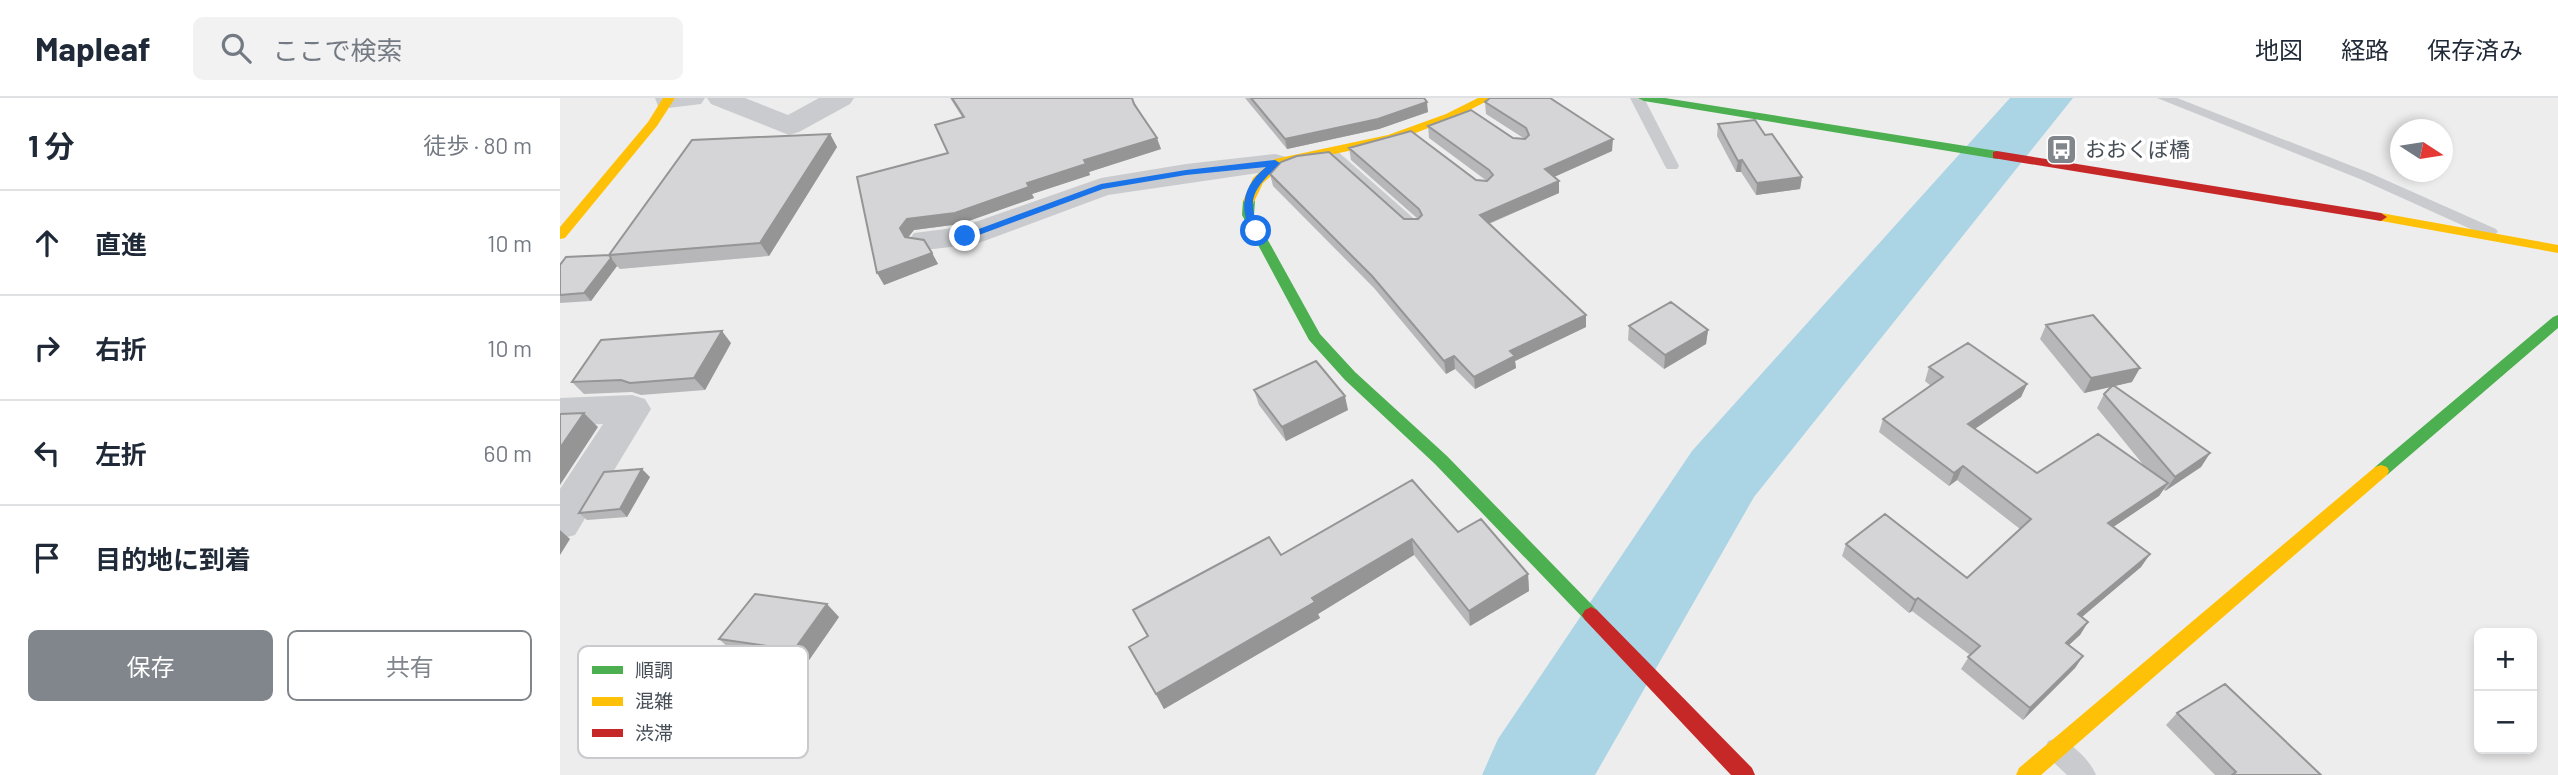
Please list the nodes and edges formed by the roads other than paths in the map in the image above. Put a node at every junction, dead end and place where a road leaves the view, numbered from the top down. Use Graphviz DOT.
graph roads {
  1 [pos="721,98"];
  2 [pos="840,98"];
  3 [pos="1487,98"];
  4 [pos="1637,98"];
  5 [pos="1644,98"];
  6 [pos="2164,98"];
  7 [pos="676,99"];
  8 [pos="1331,153"];
  9 [pos="1275,163"];
  10 [pos="1672,166"];
  11 [pos="1413,226"];
  12 [pos="560,235"];
  13 [pos="2502,237"];
  14 [pos="925,240"];
  15 [pos="2558,249"];
  16 [pos="2558,320"];
  17 [pos="560,412"];
  18 [pos="560,523"];
  19 [pos="2057,749"];
  20 [pos="1745,775"];
  21 [pos="2026,775"];
  22 [pos="2084,775"];
  1 -- 2 [label="street"];
  3 -- 8 [label="street"];
  4 -- 10 [label="lane"];
  5 -- 13 [label="street"];
  6 -- 13 [label="lane"];
  7 -- 12 [label="street"];
  8 -- 9 [label="street"];
  8 -- 11 [label="lane"];
  9 -- 14 [label="street"];
  9 -- 20 [label="street"];
  13 -- 15 [label="street"];
  16 -- 19 [label="street"];
  17 -- 18 [label="street"];
  19 -- 21 [label="street"];
  19 -- 22 [label="lane"];
}
